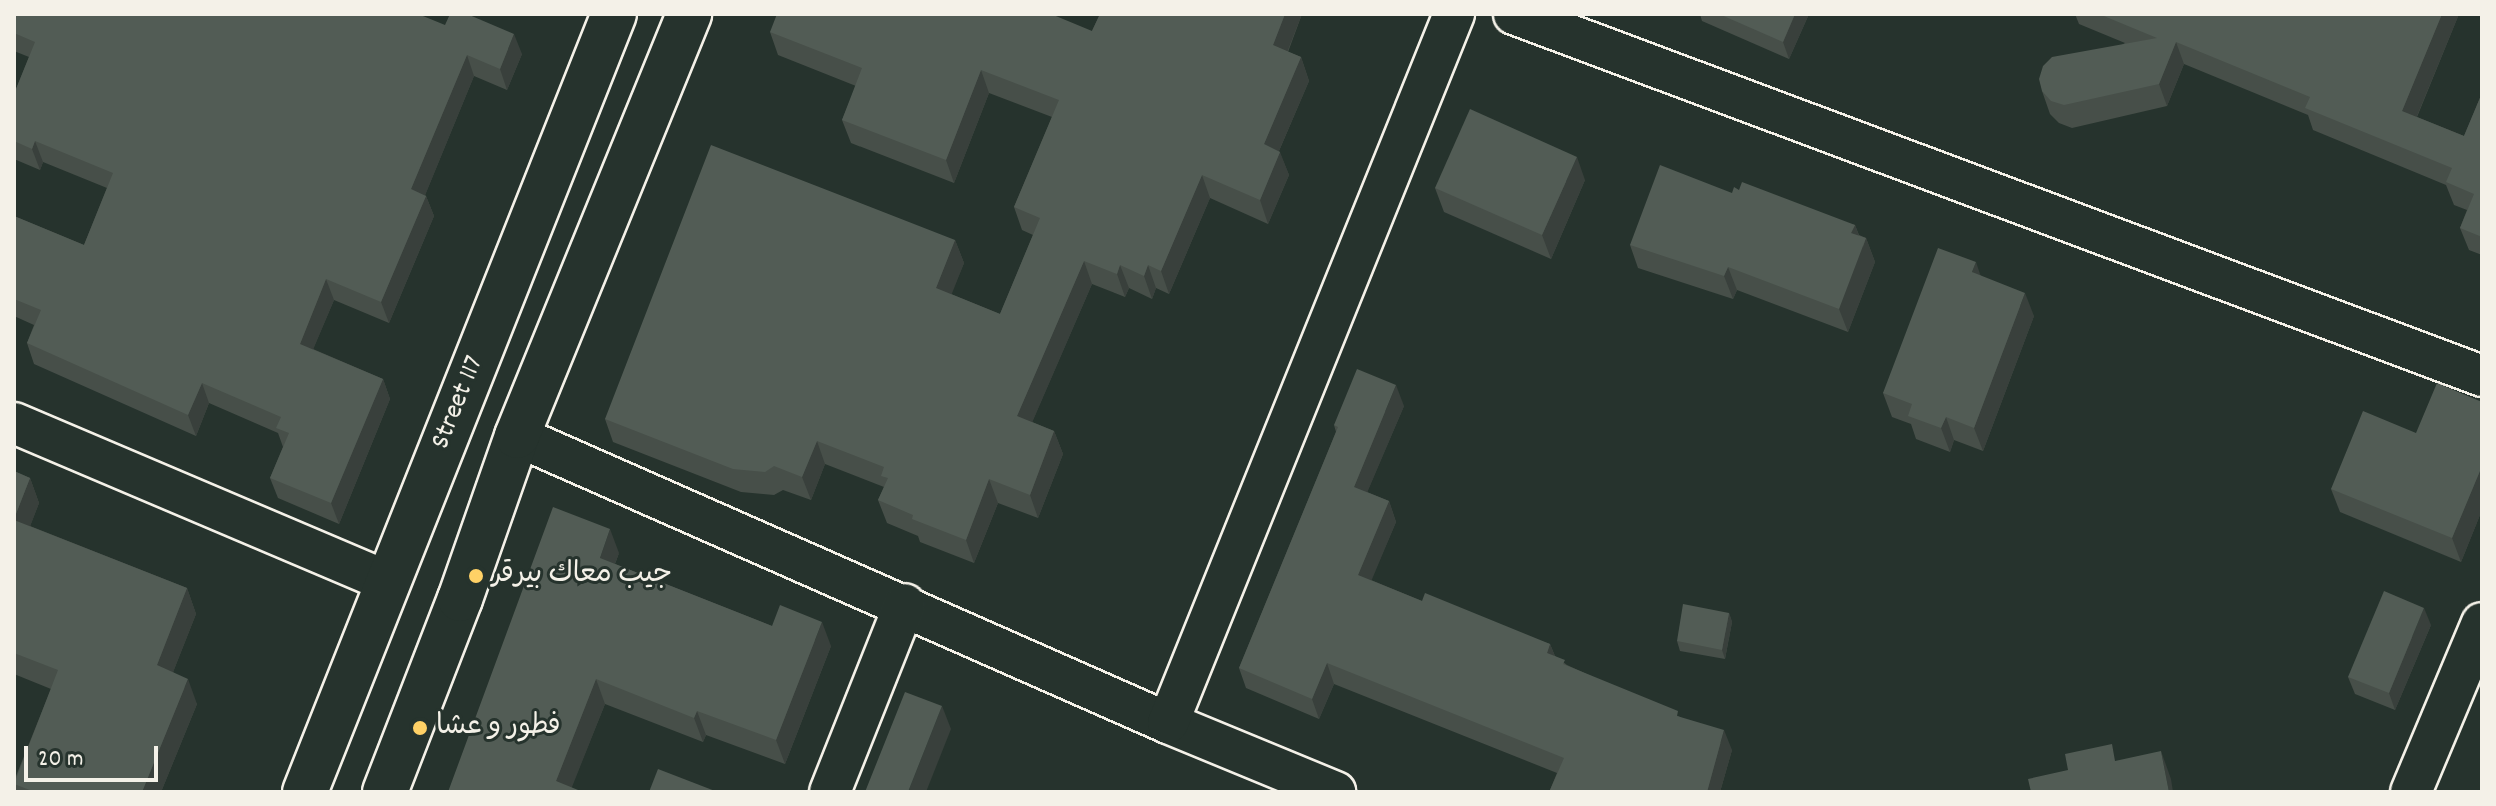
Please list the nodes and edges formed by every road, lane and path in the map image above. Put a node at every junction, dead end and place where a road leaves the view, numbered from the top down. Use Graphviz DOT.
graph roads {
  1 [pos="614,14"];
  2 [pos="689,14"];
  3 [pos="1454,14"];
  4 [pos="1514,14"];
  5 [pos="515,265"];
  6 [pos="575,288"];
  7 [pos="2482,376"];
  8 [pos="14,423"];
  9 [pos="517,436"];
  10 [pos="389,582"];
  11 [pos="905,604"];
  12 [pos="2482,623"];
  13 [pos="1168,723"];
  14 [pos="305,792"];
  15 [pos="385,792"];
  16 [pos="830,792"];
  17 [pos="1335,792"];
  18 [pos="2411,792"];
  1 -- 5 [label="street, Street 117"];
  2 -- 6 [label="street"];
  3 -- 13 [label="street"];
  4 -- 7 [label="street"];
  5 -- 6 [label="street"];
  5 -- 10 [label="street, Street 117"];
  6 -- 9 [label="street"];
  8 -- 10 [label="street"];
  9 -- 11 [label="street"];
  9 -- 15 [label="street"];
  10 -- 14 [label="street, Street 117"];
  11 -- 13 [label="street"];
  11 -- 16 [label="street"];
  12 -- 18 [label="street"];
  13 -- 17 [label="street"];
}
